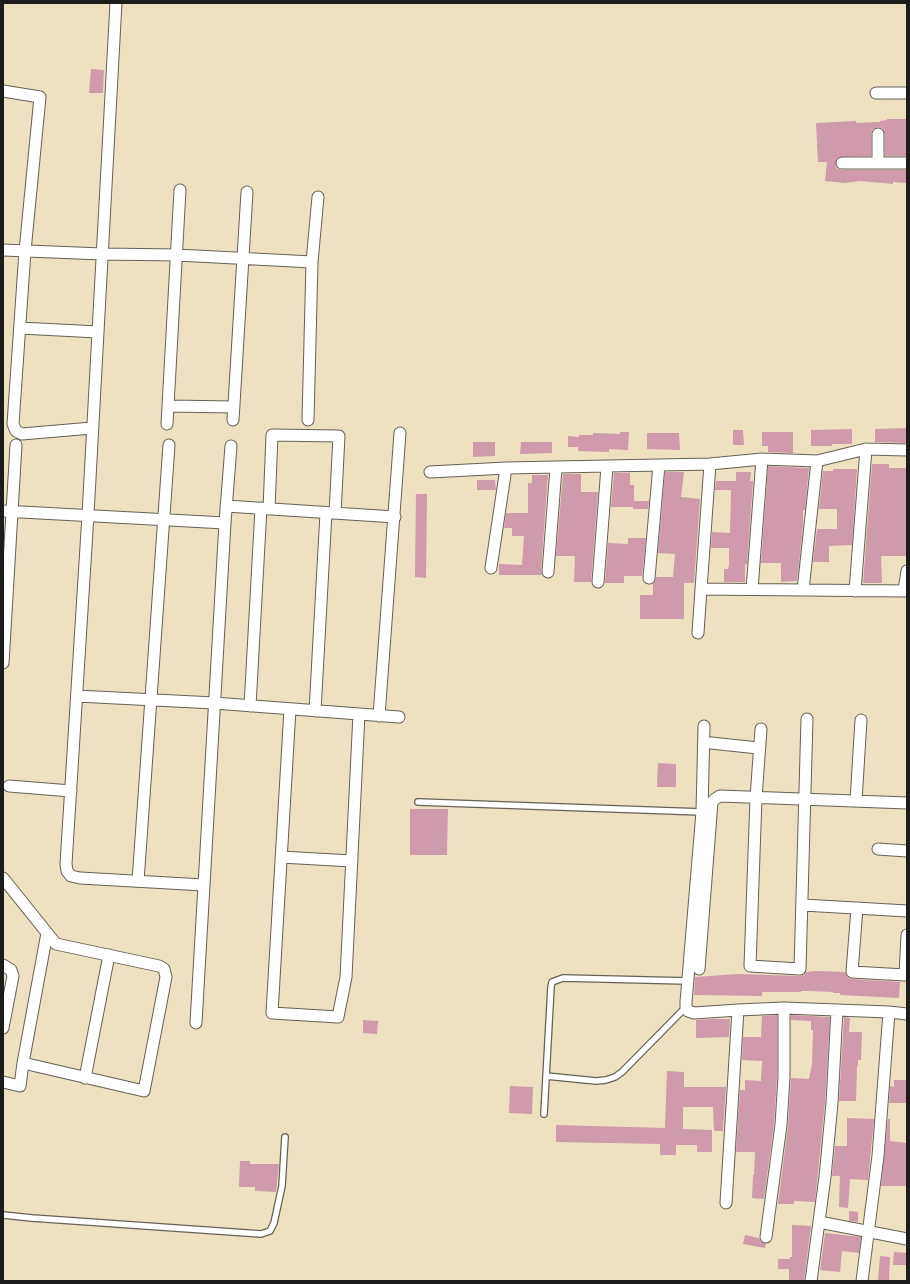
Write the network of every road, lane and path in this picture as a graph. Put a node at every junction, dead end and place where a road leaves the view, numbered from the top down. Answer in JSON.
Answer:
{"nodes":[{"id":1,"x":116,"y":3,"type":"edge"},
{"id":2,"x":3,"y":91,"type":"edge"},
{"id":3,"x":876,"y":92,"type":"dead end"},
{"id":4,"x":907,"y":92,"type":"edge"},
{"id":5,"x":878,"y":134,"type":"dead end"},
{"id":6,"x":842,"y":163,"type":"dead end"},
{"id":7,"x":878,"y":163,"type":"junction"},
{"id":8,"x":907,"y":163,"type":"edge"},
{"id":9,"x":180,"y":190,"type":"dead end"},
{"id":10,"x":247,"y":192,"type":"dead end"},
{"id":11,"x":318,"y":197,"type":"dead end"},
{"id":12,"x":3,"y":250,"type":"edge"},
{"id":13,"x":25,"y":251,"type":"junction"},
{"id":14,"x":102,"y":254,"type":"junction"},
{"id":15,"x":177,"y":255,"type":"junction"},
{"id":16,"x":244,"y":258,"type":"junction"},
{"id":17,"x":312,"y":262,"type":"junction"},
{"id":18,"x":20,"y":328,"type":"junction"},
{"id":19,"x":98,"y":332,"type":"junction"},
{"id":20,"x":168,"y":406,"type":"junction"},
{"id":21,"x":234,"y":408,"type":"junction"},
{"id":22,"x":233,"y":420,"type":"dead end"},
{"id":23,"x":308,"y":420,"type":"dead end"},
{"id":24,"x":167,"y":424,"type":"dead end"},
{"id":25,"x":92,"y":428,"type":"junction"},
{"id":26,"x":400,"y":433,"type":"dead end"},
{"id":27,"x":16,"y":445,"type":"dead end"},
{"id":28,"x":169,"y":445,"type":"dead end"},
{"id":29,"x":231,"y":446,"type":"dead end"},
{"id":30,"x":866,"y":449,"type":"junction"},
{"id":31,"x":907,"y":450,"type":"edge"},
{"id":32,"x":762,"y":459,"type":"junction"},
{"id":33,"x":817,"y":461,"type":"junction"},
{"id":34,"x":710,"y":464,"type":"junction"},
{"id":35,"x":659,"y":465,"type":"junction"},
{"id":36,"x":607,"y":467,"type":"junction"},
{"id":37,"x":506,"y":468,"type":"junction"},
{"id":38,"x":556,"y":468,"type":"junction"},
{"id":39,"x":430,"y":472,"type":"dead end"},
{"id":40,"x":226,"y":506,"type":"junction"},
{"id":41,"x":265,"y":509,"type":"junction"},
{"id":42,"x":8,"y":511,"type":"edge"},
{"id":43,"x":331,"y":513,"type":"junction"},
{"id":44,"x":88,"y":515,"type":"junction"},
{"id":45,"x":395,"y":517,"type":"junction"},
{"id":46,"x":164,"y":519,"type":"junction"},
{"id":47,"x":225,"y":523,"type":"junction"},
{"id":48,"x":492,"y":568,"type":"dead end"},
{"id":49,"x":907,"y":571,"type":"edge"},
{"id":50,"x":548,"y":572,"type":"dead end"},
{"id":51,"x":650,"y":578,"type":"dead end"},
{"id":52,"x":598,"y":582,"type":"dead end"},
{"id":53,"x":701,"y":589,"type":"junction"},
{"id":54,"x":752,"y":589,"type":"junction"},
{"id":55,"x":802,"y":590,"type":"junction"},
{"id":56,"x":855,"y":591,"type":"junction"},
{"id":57,"x":906,"y":591,"type":"edge"},
{"id":58,"x":698,"y":633,"type":"dead end"},
{"id":59,"x":3,"y":663,"type":"edge"},
{"id":60,"x":77,"y":696,"type":"junction"},
{"id":61,"x":152,"y":699,"type":"junction"},
{"id":62,"x":214,"y":703,"type":"junction"},
{"id":63,"x":250,"y":706,"type":"junction"},
{"id":64,"x":290,"y":709,"type":"junction"},
{"id":65,"x":315,"y":711,"type":"junction"},
{"id":66,"x":359,"y":714,"type":"junction"},
{"id":67,"x":379,"y":716,"type":"junction"},
{"id":68,"x":399,"y":717,"type":"dead end"},
{"id":69,"x":807,"y":719,"type":"dead end"},
{"id":70,"x":861,"y":720,"type":"dead end"},
{"id":71,"x":704,"y":726,"type":"dead end"},
{"id":72,"x":761,"y":729,"type":"dead end"},
{"id":73,"x":711,"y":743,"type":"dead end"},
{"id":74,"x":758,"y":748,"type":"junction"},
{"id":75,"x":9,"y":786,"type":"dead end"},
{"id":76,"x":71,"y":791,"type":"junction"},
{"id":77,"x":756,"y":798,"type":"junction"},
{"id":78,"x":805,"y":798,"type":"junction"},
{"id":79,"x":856,"y":801,"type":"junction"},
{"id":80,"x":418,"y":802,"type":"dead end"},
{"id":81,"x":907,"y":803,"type":"edge"},
{"id":82,"x":702,"y":812,"type":"junction"},
{"id":83,"x":878,"y":849,"type":"dead end"},
{"id":84,"x":907,"y":851,"type":"edge"},
{"id":85,"x":281,"y":857,"type":"junction"},
{"id":86,"x":352,"y":861,"type":"junction"},
{"id":87,"x":3,"y":878,"type":"edge"},
{"id":88,"x":138,"y":881,"type":"junction"},
{"id":89,"x":204,"y":885,"type":"junction"},
{"id":90,"x":803,"y":904,"type":"junction"},
{"id":91,"x":857,"y":908,"type":"junction"},
{"id":92,"x":907,"y":911,"type":"edge"},
{"id":93,"x":47,"y":933,"type":"junction"},
{"id":94,"x":907,"y":935,"type":"edge"},
{"id":95,"x":109,"y":955,"type":"junction"},
{"id":96,"x":3,"y":965,"type":"edge"},
{"id":97,"x":699,"y":970,"type":"dead end"},
{"id":98,"x":688,"y":981,"type":"junction"},
{"id":99,"x":686,"y":1007,"type":"junction"},
{"id":100,"x":784,"y":1008,"type":"junction"},
{"id":101,"x":738,"y":1010,"type":"junction"},
{"id":102,"x":837,"y":1010,"type":"junction"},
{"id":103,"x":889,"y":1012,"type":"junction"},
{"id":104,"x":907,"y":1014,"type":"edge"},
{"id":105,"x":196,"y":1024,"type":"dead end"},
{"id":106,"x":3,"y":1028,"type":"edge"},
{"id":107,"x":23,"y":1063,"type":"junction"},
{"id":108,"x":546,"y":1076,"type":"junction"},
{"id":109,"x":85,"y":1078,"type":"junction"},
{"id":110,"x":3,"y":1082,"type":"edge"},
{"id":111,"x":544,"y":1114,"type":"dead end"},
{"id":112,"x":285,"y":1138,"type":"dead end"},
{"id":113,"x":726,"y":1203,"type":"dead end"},
{"id":114,"x":3,"y":1215,"type":"edge"},
{"id":115,"x":819,"y":1222,"type":"junction"},
{"id":116,"x":869,"y":1231,"type":"junction"},
{"id":117,"x":766,"y":1238,"type":"dead end"},
{"id":118,"x":907,"y":1239,"type":"edge"},
{"id":119,"x":811,"y":1281,"type":"edge"},
{"id":120,"x":862,"y":1281,"type":"edge"}],
"edges":[{"from":1,"to":14,"type":"street"},
{"from":2,"to":13,"type":"street"},
{"from":3,"to":4,"type":"street"},
{"from":5,"to":7,"type":"street"},
{"from":6,"to":7,"type":"street"},
{"from":7,"to":8,"type":"street"},
{"from":9,"to":15,"type":"street"},
{"from":10,"to":16,"type":"street"},
{"from":11,"to":17,"type":"street"},
{"from":12,"to":13,"type":"street"},
{"from":13,"to":14,"type":"street"},
{"from":13,"to":18,"type":"street"},
{"from":14,"to":15,"type":"street"},
{"from":14,"to":19,"type":"street"},
{"from":15,"to":16,"type":"street"},
{"from":15,"to":20,"type":"street"},
{"from":16,"to":17,"type":"street"},
{"from":16,"to":21,"type":"street"},
{"from":17,"to":23,"type":"street"},
{"from":18,"to":19,"type":"street"},
{"from":18,"to":25,"type":"street"},
{"from":19,"to":25,"type":"street"},
{"from":20,"to":21,"type":"street"},
{"from":20,"to":24,"type":"street"},
{"from":21,"to":22,"type":"street"},
{"from":25,"to":44,"type":"street"},
{"from":26,"to":45,"type":"street"},
{"from":27,"to":42,"type":"street"},
{"from":28,"to":46,"type":"street"},
{"from":29,"to":40,"type":"street"},
{"from":30,"to":31,"type":"street"},
{"from":30,"to":33,"type":"street"},
{"from":30,"to":56,"type":"street"},
{"from":32,"to":33,"type":"street"},
{"from":32,"to":34,"type":"street"},
{"from":32,"to":54,"type":"street"},
{"from":33,"to":55,"type":"street"},
{"from":34,"to":35,"type":"street"},
{"from":34,"to":53,"type":"street"},
{"from":35,"to":36,"type":"street"},
{"from":35,"to":51,"type":"street"},
{"from":36,"to":38,"type":"street"},
{"from":36,"to":52,"type":"street"},
{"from":37,"to":38,"type":"street"},
{"from":37,"to":39,"type":"street"},
{"from":37,"to":48,"type":"street"},
{"from":38,"to":50,"type":"street"},
{"from":40,"to":41,"type":"street"},
{"from":40,"to":47,"type":"street"},
{"from":41,"to":43,"type":"street"},
{"from":41,"to":43,"type":"street"},
{"from":41,"to":63,"type":"street"},
{"from":42,"to":44,"type":"street"},
{"from":42,"to":59,"type":"street"},
{"from":43,"to":45,"type":"street"},
{"from":43,"to":65,"type":"street"},
{"from":44,"to":46,"type":"street"},
{"from":44,"to":60,"type":"street"},
{"from":45,"to":67,"type":"street"},
{"from":46,"to":47,"type":"street"},
{"from":46,"to":61,"type":"street"},
{"from":47,"to":62,"type":"street"},
{"from":49,"to":57,"type":"street"},
{"from":53,"to":54,"type":"street"},
{"from":53,"to":58,"type":"street"},
{"from":54,"to":55,"type":"street"},
{"from":55,"to":56,"type":"street"},
{"from":56,"to":57,"type":"street"},
{"from":60,"to":61,"type":"street"},
{"from":60,"to":76,"type":"street"},
{"from":61,"to":62,"type":"street"},
{"from":61,"to":88,"type":"street"},
{"from":62,"to":63,"type":"street"},
{"from":62,"to":89,"type":"street"},
{"from":63,"to":64,"type":"street"},
{"from":64,"to":65,"type":"street"},
{"from":64,"to":85,"type":"street"},
{"from":65,"to":66,"type":"street"},
{"from":66,"to":67,"type":"street"},
{"from":66,"to":86,"type":"street"},
{"from":67,"to":68,"type":"street"},
{"from":69,"to":78,"type":"street"},
{"from":70,"to":79,"type":"street"},
{"from":71,"to":82,"type":"street"},
{"from":72,"to":74,"type":"street"},
{"from":73,"to":74,"type":"street"},
{"from":74,"to":77,"type":"street"},
{"from":75,"to":76,"type":"street"},
{"from":76,"to":88,"type":"street"},
{"from":77,"to":78,"type":"street"},
{"from":77,"to":90,"type":"street"},
{"from":77,"to":97,"type":"street"},
{"from":78,"to":79,"type":"street"},
{"from":78,"to":90,"type":"street"},
{"from":79,"to":81,"type":"street"},
{"from":80,"to":82,"type":"lane"},
{"from":82,"to":98,"type":"street"},
{"from":83,"to":84,"type":"street"},
{"from":85,"to":86,"type":"street"},
{"from":85,"to":86,"type":"street"},
{"from":87,"to":93,"type":"street"},
{"from":88,"to":89,"type":"street"},
{"from":89,"to":105,"type":"street"},
{"from":90,"to":91,"type":"street"},
{"from":91,"to":92,"type":"street"},
{"from":91,"to":94,"type":"street"},
{"from":93,"to":95,"type":"street"},
{"from":93,"to":107,"type":"street"},
{"from":95,"to":109,"type":"street"},
{"from":95,"to":109,"type":"street"},
{"from":96,"to":106,"type":"street"},
{"from":98,"to":99,"type":"street"},
{"from":98,"to":108,"type":"lane"},
{"from":99,"to":101,"type":"street"},
{"from":99,"to":108,"type":"lane"},
{"from":100,"to":101,"type":"street"},
{"from":100,"to":102,"type":"street"},
{"from":100,"to":117,"type":"street"},
{"from":101,"to":113,"type":"street"},
{"from":102,"to":103,"type":"street"},
{"from":102,"to":115,"type":"street"},
{"from":103,"to":104,"type":"street"},
{"from":103,"to":116,"type":"street"},
{"from":107,"to":109,"type":"street"},
{"from":107,"to":110,"type":"street"},
{"from":108,"to":111,"type":"lane"},
{"from":112,"to":114,"type":"lane"},
{"from":115,"to":116,"type":"street"},
{"from":115,"to":119,"type":"street"},
{"from":116,"to":118,"type":"street"},
{"from":116,"to":120,"type":"street"}]}
